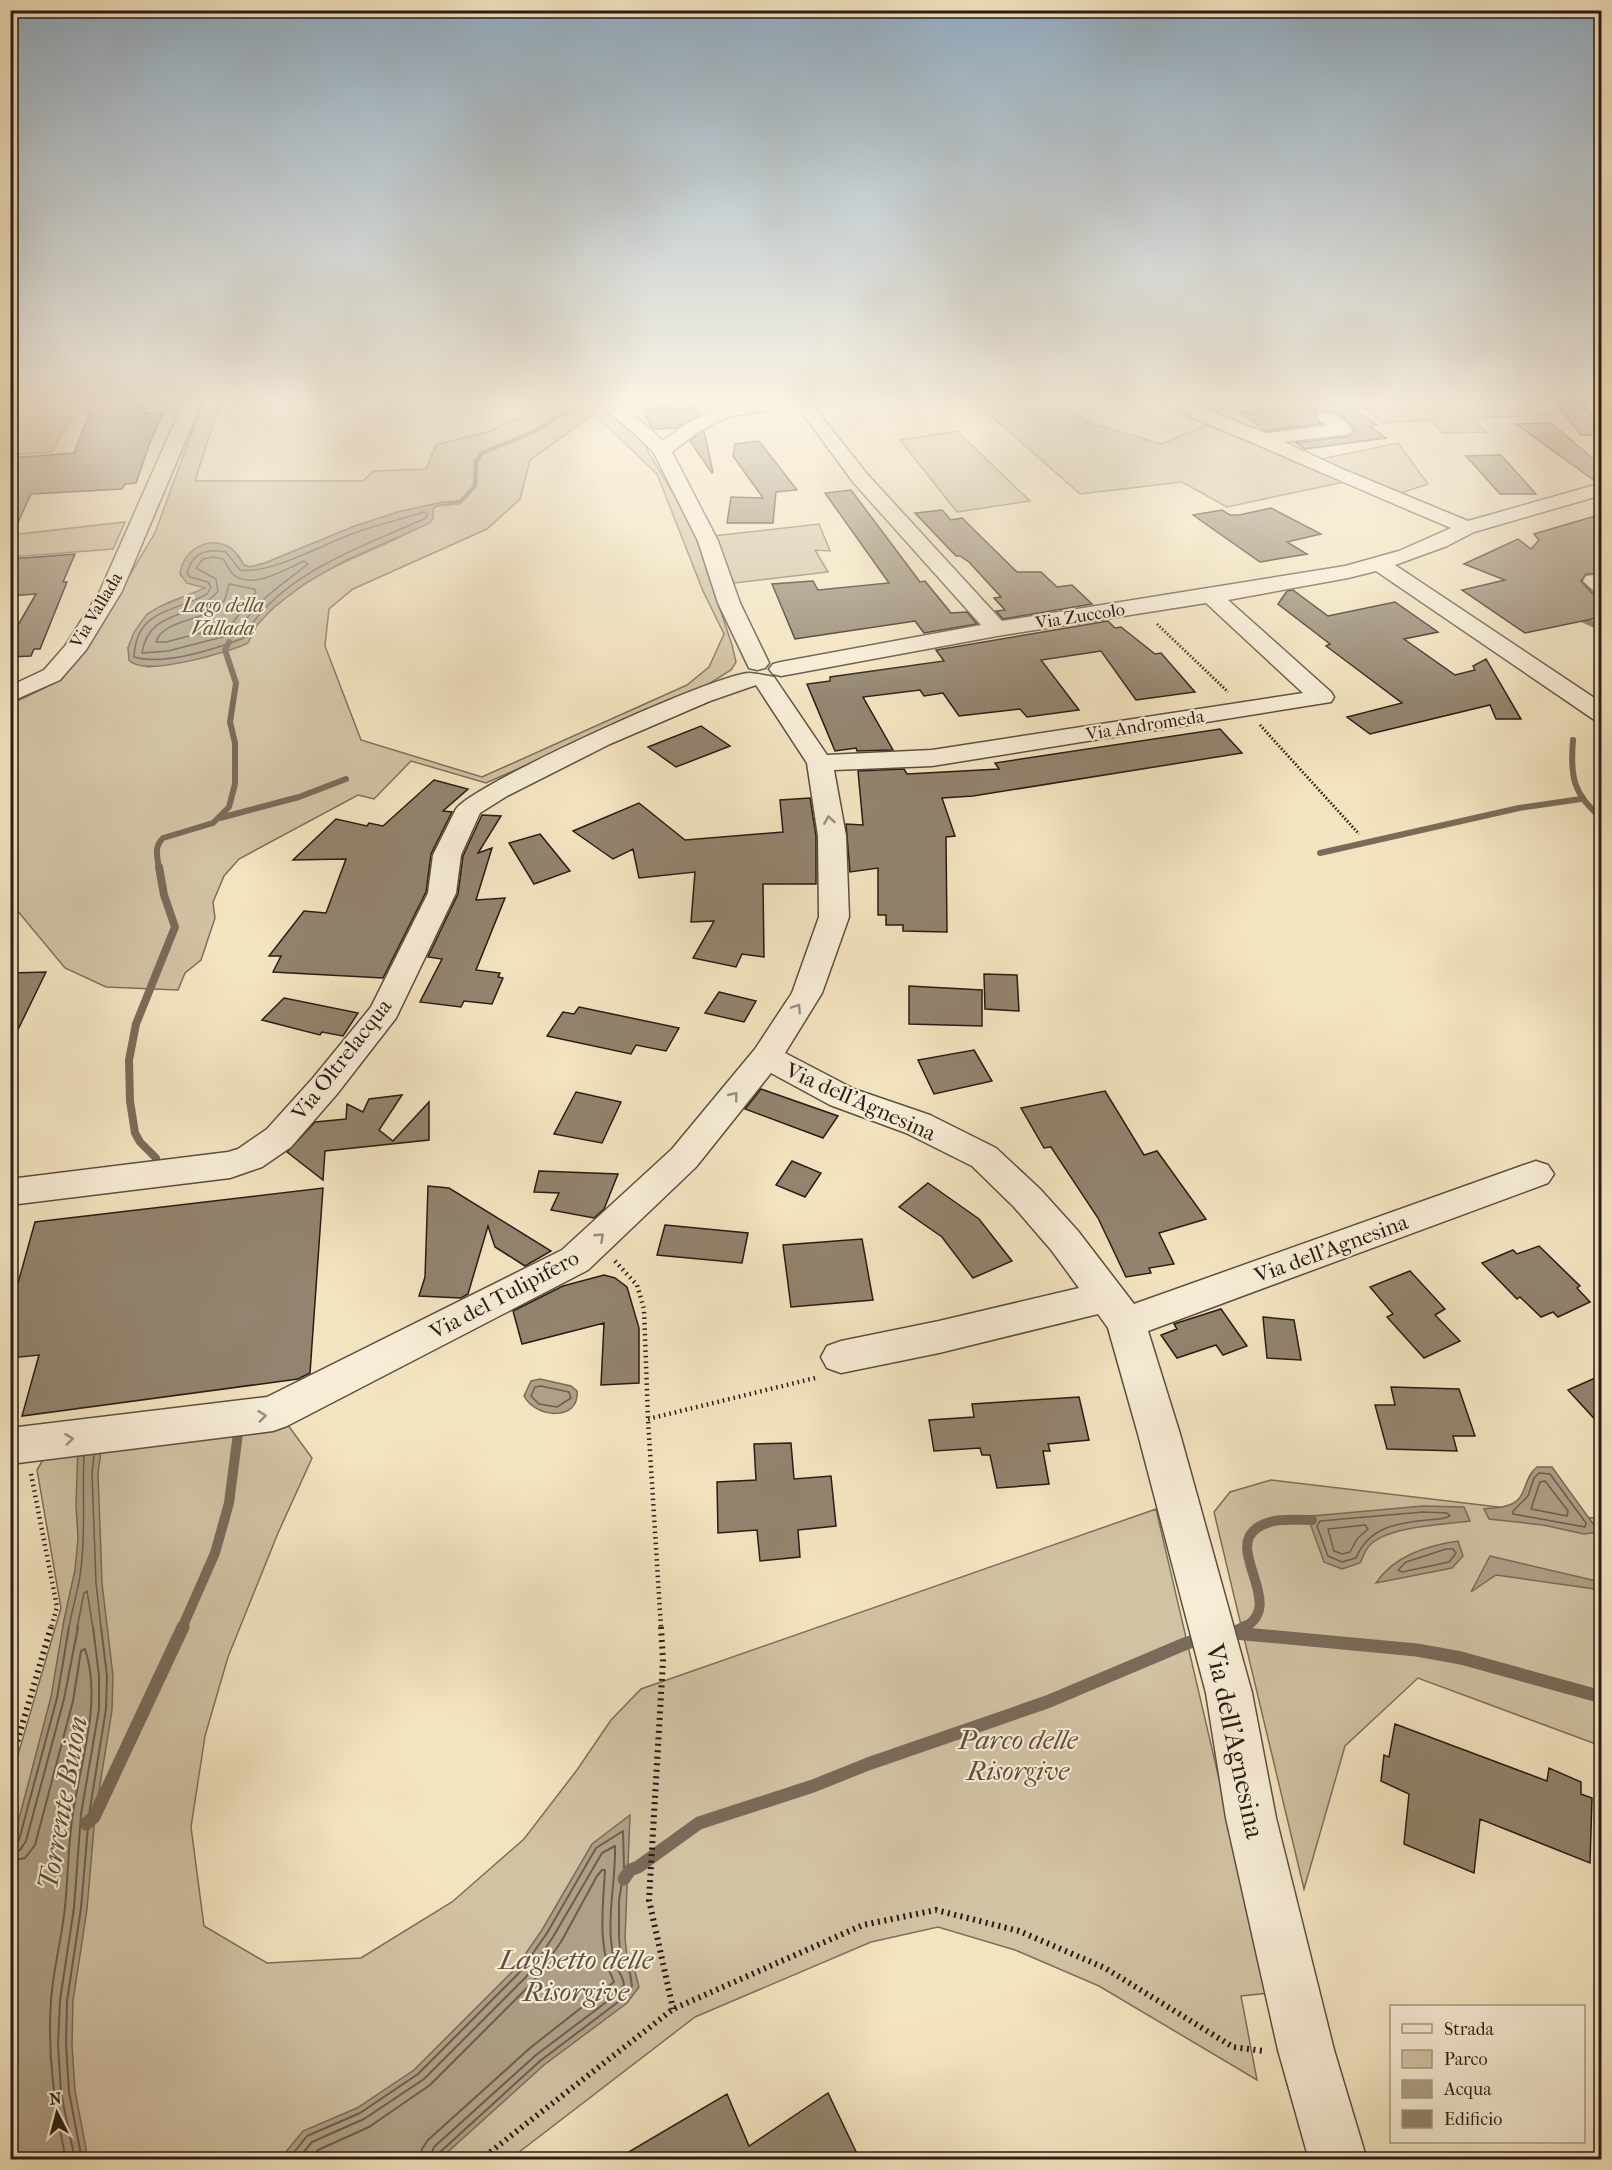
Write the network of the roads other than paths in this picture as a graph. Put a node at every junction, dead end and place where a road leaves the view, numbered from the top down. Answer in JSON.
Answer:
{"nodes":[{"id":1,"x":150,"y":500,"type":"edge"},
{"id":2,"x":687,"y":500,"type":"edge"},
{"id":3,"x":880,"y":500,"type":"edge"},
{"id":4,"x":1401,"y":500,"type":"edge"},
{"id":5,"x":1563,"y":500,"type":"edge"},
{"id":6,"x":1467,"y":528,"type":"junction"},
{"id":7,"x":1380,"y":564,"type":"junction"},
{"id":8,"x":1211,"y":596,"type":"junction"},
{"id":9,"x":997,"y":629,"type":"junction"},
{"id":10,"x":763,"y":674,"type":"junction"},
{"id":11,"x":10,"y":695,"type":"edge"},
{"id":12,"x":1602,"y":714,"type":"edge"},
{"id":13,"x":820,"y":763,"type":"junction"},
{"id":14,"x":766,"y":1057,"type":"junction"},
{"id":15,"x":1536,"y":1174,"type":"dead end"},
{"id":16,"x":10,"y":1192,"type":"edge"},
{"id":17,"x":1116,"y":1310,"type":"junction"},
{"id":18,"x":841,"y":1357,"type":"road end"},
{"id":19,"x":19,"y":1445,"type":"edge"},
{"id":20,"x":1338,"y":2160,"type":"edge"}],
"edges":[{"from":1,"to":11,"type":"street","name":"Via Vallada"},
{"from":2,"to":10,"type":"street"},
{"from":3,"to":9,"type":"street"},
{"from":4,"to":6,"type":"street"},
{"from":5,"to":6,"type":"street","name":"Via Zuccolo"},
{"from":6,"to":7,"type":"street","name":"Via Zuccolo"},
{"from":7,"to":8,"type":"street","name":"Via Zuccolo"},
{"from":7,"to":12,"type":"street"},
{"from":8,"to":9,"type":"street","name":"Via Zuccolo"},
{"from":8,"to":13,"type":"street","name":"Via Andromeda"},
{"from":9,"to":10,"type":"street","name":"Via Zuccolo"},
{"from":10,"to":13,"type":"street"},
{"from":10,"to":16,"type":"street","name":"Via Oltrelacqua"},
{"from":14,"to":13,"type":"street","name":"Via del Tulipifero","one_way":true},
{"from":14,"to":17,"type":"street","name":"Via dell'Agnesina"},
{"from":19,"to":14,"type":"street","name":"Via del Tulipifero","one_way":true},
{"from":15,"to":17,"type":"street","name":"Via dell'Agnesina"},
{"from":17,"to":18,"type":"street","name":"Via dell'Agnesina"},
{"from":17,"to":20,"type":"street","name":"Via dell'Agnesina"}]}
